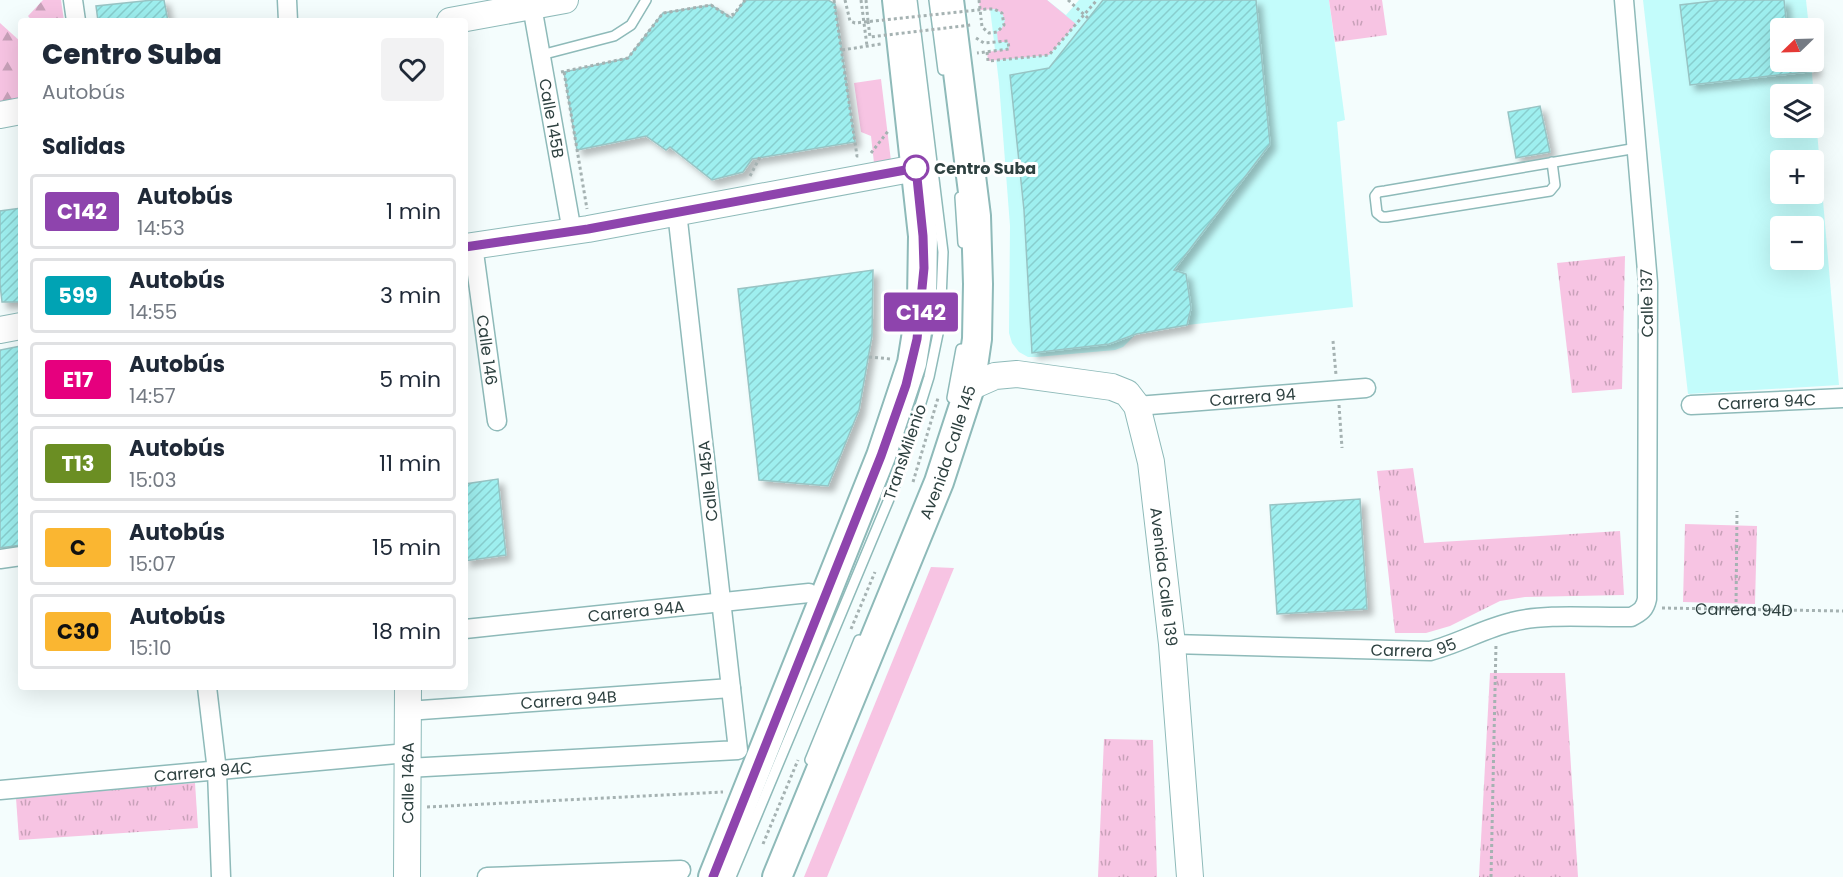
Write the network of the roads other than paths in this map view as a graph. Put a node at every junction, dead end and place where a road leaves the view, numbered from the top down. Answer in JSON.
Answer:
{"nodes":[{"id":1,"x":73,"y":0,"type":"edge"},
{"id":2,"x":287,"y":0,"type":"edge"},
{"id":3,"x":565,"y":0,"type":"edge"},
{"id":4,"x":646,"y":0,"type":"edge"},
{"id":5,"x":897,"y":0,"type":"edge"},
{"id":6,"x":912,"y":0,"type":"edge"},
{"id":7,"x":934,"y":0,"type":"edge"},
{"id":8,"x":949,"y":0,"type":"edge"},
{"id":9,"x":1624,"y":0,"type":"edge"},
{"id":10,"x":532,"y":6,"type":"junction"},
{"id":11,"x":76,"y":18,"type":"edge"},
{"id":12,"x":288,"y":18,"type":"edge"},
{"id":13,"x":466,"y":18,"type":"edge"},
{"id":14,"x":541,"y":55,"type":"junction"},
{"id":15,"x":945,"y":82,"type":"dead end"},
{"id":16,"x":18,"y":112,"type":"edge"},
{"id":17,"x":0,"y":115,"type":"edge"},
{"id":18,"x":1637,"y":148,"type":"junction"},
{"id":19,"x":1552,"y":162,"type":"junction"},
{"id":20,"x":916,"y":168,"type":"junction"},
{"id":21,"x":958,"y":189,"type":"dead end"},
{"id":22,"x":677,"y":212,"type":"junction"},
{"id":23,"x":580,"y":225,"type":"junction"},
{"id":24,"x":469,"y":246,"type":"edge"},
{"id":25,"x":963,"y":254,"type":"dead end"},
{"id":26,"x":18,"y":327,"type":"edge"},
{"id":27,"x":0,"y":330,"type":"edge"},
{"id":28,"x":970,"y":340,"type":"junction"},
{"id":29,"x":1017,"y":374,"type":"junction"},
{"id":30,"x":1366,"y":388,"type":"dead end"},
{"id":31,"x":960,"y":396,"type":"junction"},
{"id":32,"x":1843,"y":398,"type":"edge"},
{"id":33,"x":1691,"y":405,"type":"dead end"},
{"id":34,"x":1137,"y":406,"type":"junction"},
{"id":35,"x":497,"y":421,"type":"dead end"},
{"id":36,"x":18,"y":556,"type":"edge"},
{"id":37,"x":0,"y":559,"type":"edge"},
{"id":38,"x":809,"y":593,"type":"dead end"},
{"id":39,"x":722,"y":601,"type":"junction"},
{"id":40,"x":1645,"y":607,"type":"joint"},
{"id":41,"x":468,"y":629,"type":"edge"},
{"id":42,"x":862,"y":632,"type":"dead end"},
{"id":43,"x":1172,"y":644,"type":"junction"},
{"id":44,"x":731,"y":688,"type":"junction"},
{"id":45,"x":207,"y":690,"type":"edge"},
{"id":46,"x":408,"y":699,"type":"edge"},
{"id":47,"x":738,"y":750,"type":"joint"},
{"id":48,"x":407,"y":761,"type":"junction"},
{"id":49,"x":807,"y":767,"type":"dead end"},
{"id":50,"x":217,"y":771,"type":"junction"},
{"id":51,"x":0,"y":790,"type":"edge"},
{"id":52,"x":681,"y":870,"type":"dead end"},
{"id":53,"x":221,"y":877,"type":"edge"},
{"id":54,"x":406,"y":877,"type":"edge"},
{"id":55,"x":487,"y":877,"type":"edge"},
{"id":56,"x":713,"y":877,"type":"edge"},
{"id":57,"x":731,"y":877,"type":"edge"},
{"id":58,"x":777,"y":877,"type":"edge"},
{"id":59,"x":1190,"y":877,"type":"edge"}],
"edges":[{"from":1,"to":11,"type":"street"},
{"from":2,"to":12,"type":"street"},
{"from":3,"to":10,"type":"main road"},
{"from":4,"to":14,"type":"lane"},
{"from":5,"to":20,"type":"main road"},
{"from":6,"to":57,"type":"lane","name":"TransMilenio"},
{"from":7,"to":15,"type":"lane"},
{"from":8,"to":28,"type":"main road","name":"Avenida Calle 145"},
{"from":9,"to":18,"type":"street","name":"Calle 137"},
{"from":10,"to":13,"type":"main road"},
{"from":10,"to":14,"type":"street","name":"Calle 145B"},
{"from":14,"to":23,"type":"street","name":"Calle 145B"},
{"from":16,"to":17,"type":"main road"},
{"from":18,"to":19,"type":"lane"},
{"from":18,"to":40,"type":"street","name":"Calle 137"},
{"from":19,"to":19,"type":"lane"},
{"from":20,"to":22,"type":"main road"},
{"from":20,"to":56,"type":"main road"},
{"from":21,"to":25,"type":"lane"},
{"from":22,"to":23,"type":"main road"},
{"from":22,"to":39,"type":"street","name":"Calle 145A"},
{"from":23,"to":24,"type":"main road"},
{"from":24,"to":35,"type":"street","name":"Calle 146"},
{"from":26,"to":27,"type":"main road"},
{"from":28,"to":29,"type":"main road"},
{"from":28,"to":31,"type":"main road","name":"Avenida Calle 145"},
{"from":29,"to":31,"type":"main road"},
{"from":29,"to":34,"type":"main road"},
{"from":30,"to":34,"type":"street","name":"Carrera 94"},
{"from":31,"to":58,"type":"main road","name":"Avenida Calle 145"},
{"from":32,"to":33,"type":"street","name":"Carrera 94C"},
{"from":34,"to":43,"type":"main road","name":"Avenida Calle 139"},
{"from":36,"to":37,"type":"street"},
{"from":38,"to":39,"type":"street","name":"Carrera 94A"},
{"from":39,"to":41,"type":"street","name":"Carrera 94A"},
{"from":39,"to":44,"type":"street","name":"Calle 145A"},
{"from":40,"to":43,"type":"street","name":"Carrera 95"},
{"from":42,"to":49,"type":"lane"},
{"from":43,"to":59,"type":"main road","name":"Avenida Calle 139"},
{"from":44,"to":46,"type":"street","name":"Carrera 94B"},
{"from":44,"to":47,"type":"street","name":"Calle 145A"},
{"from":45,"to":50,"type":"street"},
{"from":46,"to":48,"type":"main road","name":"Calle 146A"},
{"from":47,"to":48,"type":"street","name":"Carrera 94C"},
{"from":48,"to":50,"type":"street","name":"Carrera 94C"},
{"from":48,"to":54,"type":"main road","name":"Calle 146A"},
{"from":50,"to":51,"type":"street","name":"Carrera 94C"},
{"from":50,"to":53,"type":"street"},
{"from":52,"to":55,"type":"street"}]}
